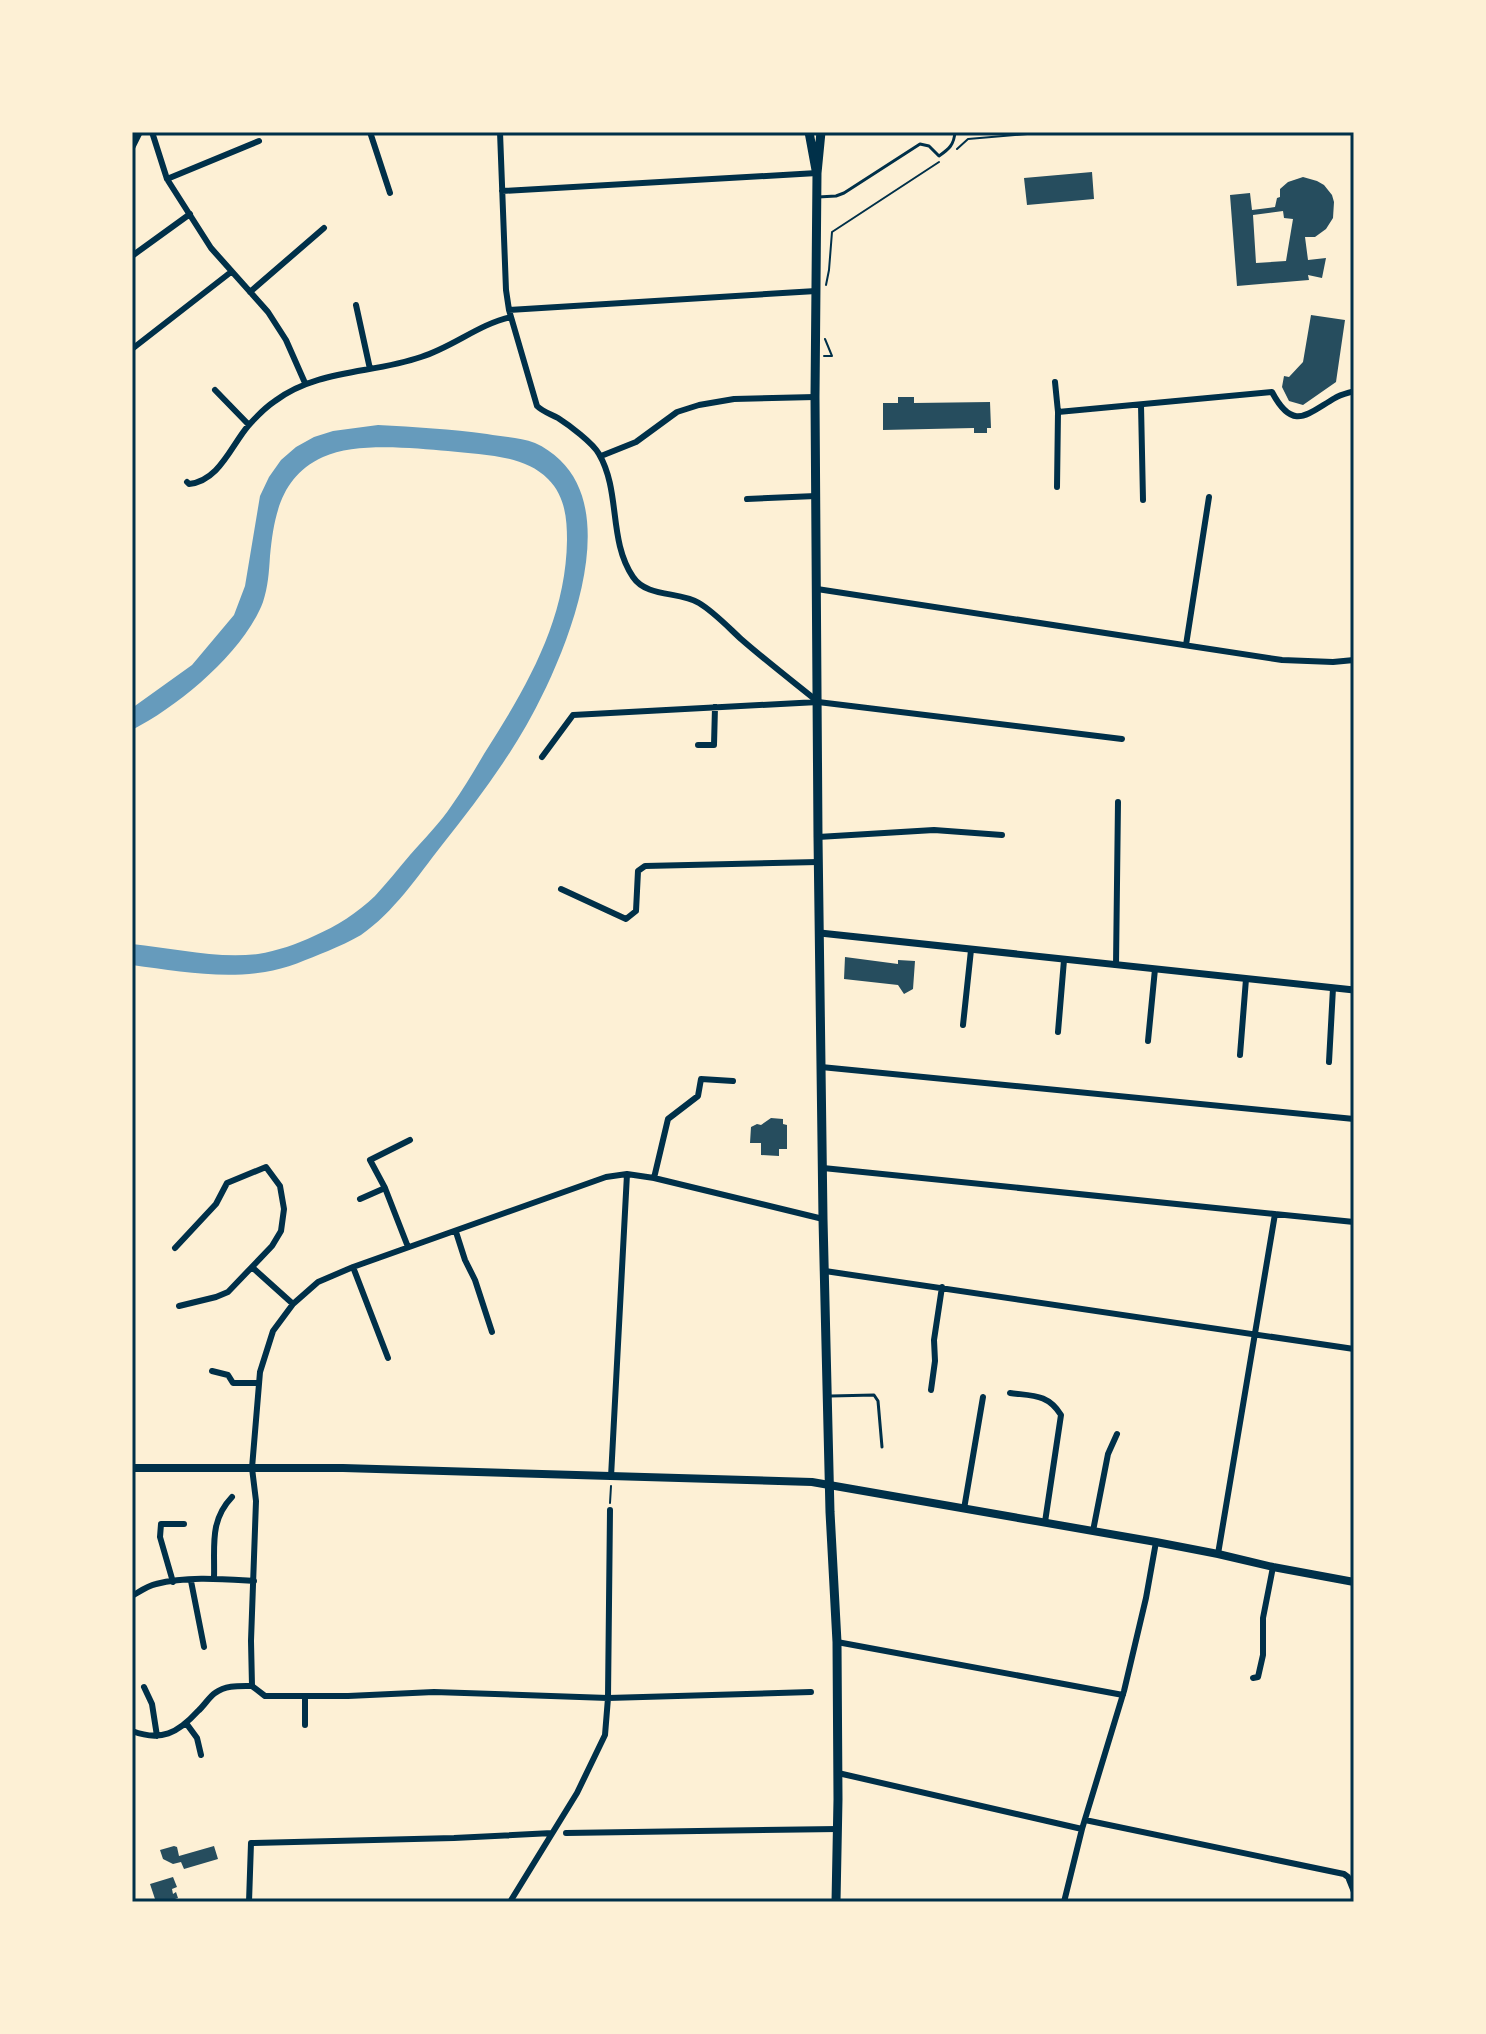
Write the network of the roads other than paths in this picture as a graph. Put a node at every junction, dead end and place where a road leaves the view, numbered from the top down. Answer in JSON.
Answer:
{"nodes":[{"id":1,"x":140,"y":132,"type":"edge"},
{"id":2,"x":152,"y":132,"type":"edge"},
{"id":3,"x":370,"y":132,"type":"edge"},
{"id":4,"x":500,"y":132,"type":"edge"},
{"id":5,"x":800,"y":132,"type":"edge"},
{"id":6,"x":809,"y":132,"type":"edge"},
{"id":7,"x":821,"y":132,"type":"edge"},
{"id":8,"x":831,"y":132,"type":"edge"},
{"id":9,"x":955,"y":132,"type":"edge"},
{"id":10,"x":259,"y":141,"type":"dead end"},
{"id":11,"x":132,"y":148,"type":"edge"},
{"id":12,"x":816,"y":149,"type":"junction"},
{"id":13,"x":817,"y":173,"type":"junction"},
{"id":14,"x":167,"y":179,"type":"junction"},
{"id":15,"x":502,"y":191,"type":"junction"},
{"id":16,"x":390,"y":193,"type":"dead end"},
{"id":17,"x":818,"y":197,"type":"junction"},
{"id":18,"x":190,"y":214,"type":"junction"},
{"id":19,"x":324,"y":228,"type":"dead end"},
{"id":20,"x":132,"y":256,"type":"edge"},
{"id":21,"x":231,"y":272,"type":"junction"},
{"id":22,"x":820,"y":289,"type":"junction"},
{"id":23,"x":250,"y":292,"type":"junction"},
{"id":24,"x":356,"y":305,"type":"dead end"},
{"id":25,"x":510,"y":314,"type":"junction"},
{"id":26,"x":132,"y":349,"type":"edge"},
{"id":27,"x":370,"y":369,"type":"junction"},
{"id":28,"x":1055,"y":382,"type":"dead end"},
{"id":29,"x":305,"y":383,"type":"junction"},
{"id":30,"x":215,"y":390,"type":"dead end"},
{"id":31,"x":1354,"y":391,"type":"edge"},
{"id":32,"x":815,"y":397,"type":"junction"},
{"id":33,"x":1141,"y":405,"type":"junction"},
{"id":34,"x":1058,"y":412,"type":"junction"},
{"id":35,"x":249,"y":425,"type":"junction"},
{"id":36,"x":601,"y":456,"type":"junction"},
{"id":37,"x":187,"y":482,"type":"dead end"},
{"id":38,"x":1057,"y":487,"type":"dead end"},
{"id":39,"x":816,"y":496,"type":"junction"},
{"id":40,"x":1209,"y":497,"type":"dead end"},
{"id":41,"x":747,"y":499,"type":"dead end"},
{"id":42,"x":1143,"y":500,"type":"dead end"},
{"id":43,"x":817,"y":589,"type":"junction"},
{"id":44,"x":1186,"y":645,"type":"junction"},
{"id":45,"x":1354,"y":660,"type":"edge"},
{"id":46,"x":818,"y":702,"type":"junction"},
{"id":47,"x":715,"y":707,"type":"junction"},
{"id":48,"x":1122,"y":739,"type":"dead end"},
{"id":49,"x":698,"y":745,"type":"dead end"},
{"id":50,"x":542,"y":757,"type":"dead end"},
{"id":51,"x":1118,"y":802,"type":"dead end"},
{"id":52,"x":1002,"y":835,"type":"dead end"},
{"id":53,"x":818,"y":837,"type":"junction"},
{"id":54,"x":818,"y":862,"type":"junction"},
{"id":55,"x":561,"y":889,"type":"dead end"},
{"id":56,"x":820,"y":933,"type":"junction"},
{"id":57,"x":971,"y":950,"type":"junction"},
{"id":58,"x":1064,"y":960,"type":"junction"},
{"id":59,"x":1116,"y":965,"type":"junction"},
{"id":60,"x":1155,"y":969,"type":"junction"},
{"id":61,"x":1246,"y":979,"type":"junction"},
{"id":62,"x":1333,"y":988,"type":"junction"},
{"id":63,"x":1354,"y":990,"type":"edge"},
{"id":64,"x":963,"y":1025,"type":"dead end"},
{"id":65,"x":1058,"y":1032,"type":"dead end"},
{"id":66,"x":1148,"y":1041,"type":"dead end"},
{"id":67,"x":1240,"y":1055,"type":"dead end"},
{"id":68,"x":1329,"y":1062,"type":"dead end"},
{"id":69,"x":821,"y":1067,"type":"junction"},
{"id":70,"x":733,"y":1081,"type":"dead end"},
{"id":71,"x":1354,"y":1119,"type":"edge"},
{"id":72,"x":410,"y":1140,"type":"dead end"},
{"id":73,"x":823,"y":1168,"type":"junction"},
{"id":74,"x":627,"y":1174,"type":"junction"},
{"id":75,"x":654,"y":1178,"type":"junction"},
{"id":76,"x":385,"y":1188,"type":"junction"},
{"id":77,"x":360,"y":1199,"type":"dead end"},
{"id":78,"x":1275,"y":1214,"type":"junction"},
{"id":79,"x":823,"y":1219,"type":"junction"},
{"id":80,"x":1354,"y":1222,"type":"edge"},
{"id":81,"x":456,"y":1232,"type":"junction"},
{"id":82,"x":408,"y":1247,"type":"junction"},
{"id":83,"x":175,"y":1248,"type":"dead end"},
{"id":84,"x":353,"y":1267,"type":"junction"},
{"id":85,"x":253,"y":1268,"type":"junction"},
{"id":86,"x":825,"y":1271,"type":"junction"},
{"id":87,"x":942,"y":1287,"type":"junction"},
{"id":88,"x":293,"y":1304,"type":"junction"},
{"id":89,"x":179,"y":1306,"type":"dead end"},
{"id":90,"x":492,"y":1332,"type":"dead end"},
{"id":91,"x":1255,"y":1335,"type":"junction"},
{"id":92,"x":1354,"y":1349,"type":"edge"},
{"id":93,"x":388,"y":1358,"type":"dead end"},
{"id":94,"x":212,"y":1371,"type":"dead end"},
{"id":95,"x":259,"y":1383,"type":"junction"},
{"id":96,"x":931,"y":1390,"type":"dead end"},
{"id":97,"x":1010,"y":1393,"type":"dead end"},
{"id":98,"x":828,"y":1396,"type":"junction"},
{"id":99,"x":983,"y":1397,"type":"dead end"},
{"id":100,"x":1117,"y":1434,"type":"dead end"},
{"id":101,"x":882,"y":1447,"type":"dead end"},
{"id":102,"x":132,"y":1468,"type":"edge"},
{"id":103,"x":252,"y":1468,"type":"junction"},
{"id":104,"x":611,"y":1477,"type":"junction"},
{"id":105,"x":830,"y":1486,"type":"junction"},
{"id":106,"x":232,"y":1497,"type":"dead end"},
{"id":107,"x":964,"y":1509,"type":"junction"},
{"id":108,"x":610,"y":1510,"type":"road end"},
{"id":109,"x":1045,"y":1522,"type":"junction"},
{"id":110,"x":184,"y":1524,"type":"dead end"},
{"id":111,"x":1093,"y":1531,"type":"junction"},
{"id":112,"x":1156,"y":1542,"type":"junction"},
{"id":113,"x":1218,"y":1554,"type":"junction"},
{"id":114,"x":1273,"y":1567,"type":"junction"},
{"id":115,"x":214,"y":1578,"type":"junction"},
{"id":116,"x":191,"y":1581,"type":"junction"},
{"id":117,"x":254,"y":1581,"type":"junction"},
{"id":118,"x":173,"y":1582,"type":"junction"},
{"id":119,"x":1354,"y":1582,"type":"edge"},
{"id":120,"x":132,"y":1596,"type":"edge"},
{"id":121,"x":837,"y":1642,"type":"junction"},
{"id":122,"x":204,"y":1647,"type":"dead end"},
{"id":123,"x":1253,"y":1678,"type":"dead end"},
{"id":124,"x":252,"y":1686,"type":"junction"},
{"id":125,"x":144,"y":1687,"type":"dead end"},
{"id":126,"x":811,"y":1692,"type":"dead end"},
{"id":127,"x":1123,"y":1695,"type":"junction"},
{"id":128,"x":305,"y":1696,"type":"junction"},
{"id":129,"x":608,"y":1698,"type":"junction"},
{"id":130,"x":186,"y":1723,"type":"junction"},
{"id":131,"x":305,"y":1725,"type":"dead end"},
{"id":132,"x":132,"y":1731,"type":"edge"},
{"id":133,"x":157,"y":1736,"type":"junction"},
{"id":134,"x":201,"y":1755,"type":"dead end"},
{"id":135,"x":838,"y":1773,"type":"junction"},
{"id":136,"x":1085,"y":1820,"type":"junction"},
{"id":137,"x":838,"y":1829,"type":"junction"},
{"id":138,"x":1082,"y":1829,"type":"junction"},
{"id":139,"x":552,"y":1833,"type":"junction"},
{"id":140,"x":566,"y":1833,"type":"dead end"},
{"id":141,"x":1354,"y":1892,"type":"edge"},
{"id":142,"x":249,"y":1902,"type":"edge"},
{"id":143,"x":510,"y":1902,"type":"edge"},
{"id":144,"x":836,"y":1902,"type":"edge"},
{"id":145,"x":1064,"y":1902,"type":"edge"}],
"edges":[{"from":1,"to":11,"type":"street"},
{"from":2,"to":14,"type":"street"},
{"from":3,"to":16,"type":"street"},
{"from":4,"to":15,"type":"street"},
{"from":5,"to":12,"type":"main road"},
{"from":6,"to":12,"type":"main road"},
{"from":7,"to":12,"type":"main road"},
{"from":8,"to":12,"type":"main road"},
{"from":9,"to":17,"type":"lane"},
{"from":10,"to":14,"type":"street"},
{"from":12,"to":13,"type":"main road"},
{"from":13,"to":15,"type":"street"},
{"from":13,"to":17,"type":"main road"},
{"from":14,"to":18,"type":"street"},
{"from":15,"to":25,"type":"street"},
{"from":17,"to":22,"type":"main road"},
{"from":18,"to":20,"type":"street"},
{"from":18,"to":21,"type":"street"},
{"from":19,"to":23,"type":"street"},
{"from":21,"to":23,"type":"street"},
{"from":21,"to":26,"type":"street"},
{"from":22,"to":25,"type":"street"},
{"from":22,"to":32,"type":"main road"},
{"from":23,"to":29,"type":"street"},
{"from":24,"to":27,"type":"street"},
{"from":25,"to":27,"type":"street"},
{"from":25,"to":36,"type":"street"},
{"from":27,"to":29,"type":"street"},
{"from":28,"to":34,"type":"street"},
{"from":29,"to":35,"type":"street"},
{"from":30,"to":35,"type":"street"},
{"from":31,"to":33,"type":"street"},
{"from":32,"to":36,"type":"street"},
{"from":32,"to":39,"type":"main road"},
{"from":33,"to":34,"type":"street"},
{"from":33,"to":42,"type":"street"},
{"from":34,"to":38,"type":"street"},
{"from":35,"to":37,"type":"street"},
{"from":36,"to":46,"type":"street"},
{"from":39,"to":41,"type":"street"},
{"from":39,"to":43,"type":"main road"},
{"from":40,"to":44,"type":"street"},
{"from":43,"to":44,"type":"street"},
{"from":43,"to":46,"type":"main road"},
{"from":44,"to":45,"type":"street"},
{"from":46,"to":47,"type":"street"},
{"from":46,"to":48,"type":"street"},
{"from":46,"to":53,"type":"main road"},
{"from":47,"to":49,"type":"street"},
{"from":47,"to":50,"type":"street"},
{"from":51,"to":59,"type":"street"},
{"from":52,"to":53,"type":"street"},
{"from":53,"to":54,"type":"main road"},
{"from":54,"to":55,"type":"street"},
{"from":54,"to":56,"type":"main road"},
{"from":56,"to":57,"type":"street"},
{"from":56,"to":69,"type":"main road"},
{"from":57,"to":58,"type":"street"},
{"from":57,"to":64,"type":"street"},
{"from":58,"to":59,"type":"street"},
{"from":58,"to":65,"type":"street"},
{"from":59,"to":60,"type":"street"},
{"from":60,"to":61,"type":"street"},
{"from":60,"to":66,"type":"street"},
{"from":61,"to":62,"type":"street"},
{"from":61,"to":67,"type":"street"},
{"from":62,"to":63,"type":"street"},
{"from":62,"to":68,"type":"street"},
{"from":69,"to":71,"type":"street"},
{"from":69,"to":73,"type":"main road"},
{"from":70,"to":75,"type":"street"},
{"from":72,"to":76,"type":"street"},
{"from":73,"to":78,"type":"street"},
{"from":73,"to":79,"type":"main road"},
{"from":74,"to":75,"type":"street"},
{"from":74,"to":81,"type":"street"},
{"from":74,"to":104,"type":"street"},
{"from":75,"to":79,"type":"street"},
{"from":76,"to":77,"type":"street"},
{"from":76,"to":82,"type":"street"},
{"from":78,"to":80,"type":"street"},
{"from":78,"to":91,"type":"street"},
{"from":79,"to":86,"type":"main road"},
{"from":81,"to":82,"type":"street"},
{"from":81,"to":90,"type":"street"},
{"from":82,"to":84,"type":"street"},
{"from":83,"to":85,"type":"street"},
{"from":84,"to":88,"type":"street"},
{"from":84,"to":93,"type":"street"},
{"from":85,"to":88,"type":"street"},
{"from":85,"to":89,"type":"street"},
{"from":86,"to":87,"type":"street"},
{"from":86,"to":98,"type":"main road"},
{"from":87,"to":91,"type":"street"},
{"from":87,"to":96,"type":"street"},
{"from":88,"to":95,"type":"street"},
{"from":91,"to":92,"type":"street"},
{"from":91,"to":113,"type":"street"},
{"from":94,"to":95,"type":"street"},
{"from":95,"to":103,"type":"street"},
{"from":97,"to":109,"type":"street"},
{"from":98,"to":101,"type":"lane"},
{"from":98,"to":105,"type":"main road"},
{"from":99,"to":107,"type":"street"},
{"from":100,"to":111,"type":"street"},
{"from":102,"to":103,"type":"main road"},
{"from":103,"to":104,"type":"main road"},
{"from":103,"to":117,"type":"street"},
{"from":104,"to":105,"type":"main road"},
{"from":105,"to":107,"type":"main road"},
{"from":105,"to":121,"type":"main road"},
{"from":106,"to":115,"type":"street"},
{"from":107,"to":109,"type":"main road"},
{"from":108,"to":129,"type":"street"},
{"from":109,"to":111,"type":"main road"},
{"from":110,"to":118,"type":"street"},
{"from":111,"to":112,"type":"main road"},
{"from":112,"to":113,"type":"main road"},
{"from":112,"to":127,"type":"street"},
{"from":113,"to":114,"type":"main road"},
{"from":114,"to":119,"type":"main road"},
{"from":114,"to":123,"type":"street"},
{"from":115,"to":116,"type":"street"},
{"from":115,"to":117,"type":"street"},
{"from":116,"to":118,"type":"street"},
{"from":116,"to":122,"type":"street"},
{"from":117,"to":124,"type":"street"},
{"from":118,"to":120,"type":"street"},
{"from":121,"to":127,"type":"street"},
{"from":121,"to":135,"type":"main road"},
{"from":124,"to":128,"type":"street"},
{"from":124,"to":130,"type":"street"},
{"from":125,"to":133,"type":"street"},
{"from":126,"to":129,"type":"street"},
{"from":127,"to":136,"type":"street"},
{"from":128,"to":129,"type":"street"},
{"from":128,"to":131,"type":"street"},
{"from":129,"to":139,"type":"street"},
{"from":130,"to":133,"type":"street"},
{"from":130,"to":134,"type":"street"},
{"from":132,"to":133,"type":"street"},
{"from":135,"to":137,"type":"main road"},
{"from":135,"to":138,"type":"street"},
{"from":136,"to":138,"type":"street"},
{"from":136,"to":141,"type":"street"},
{"from":137,"to":140,"type":"street"},
{"from":137,"to":144,"type":"main road"},
{"from":138,"to":145,"type":"street"},
{"from":139,"to":142,"type":"street"},
{"from":139,"to":143,"type":"street"}]}
